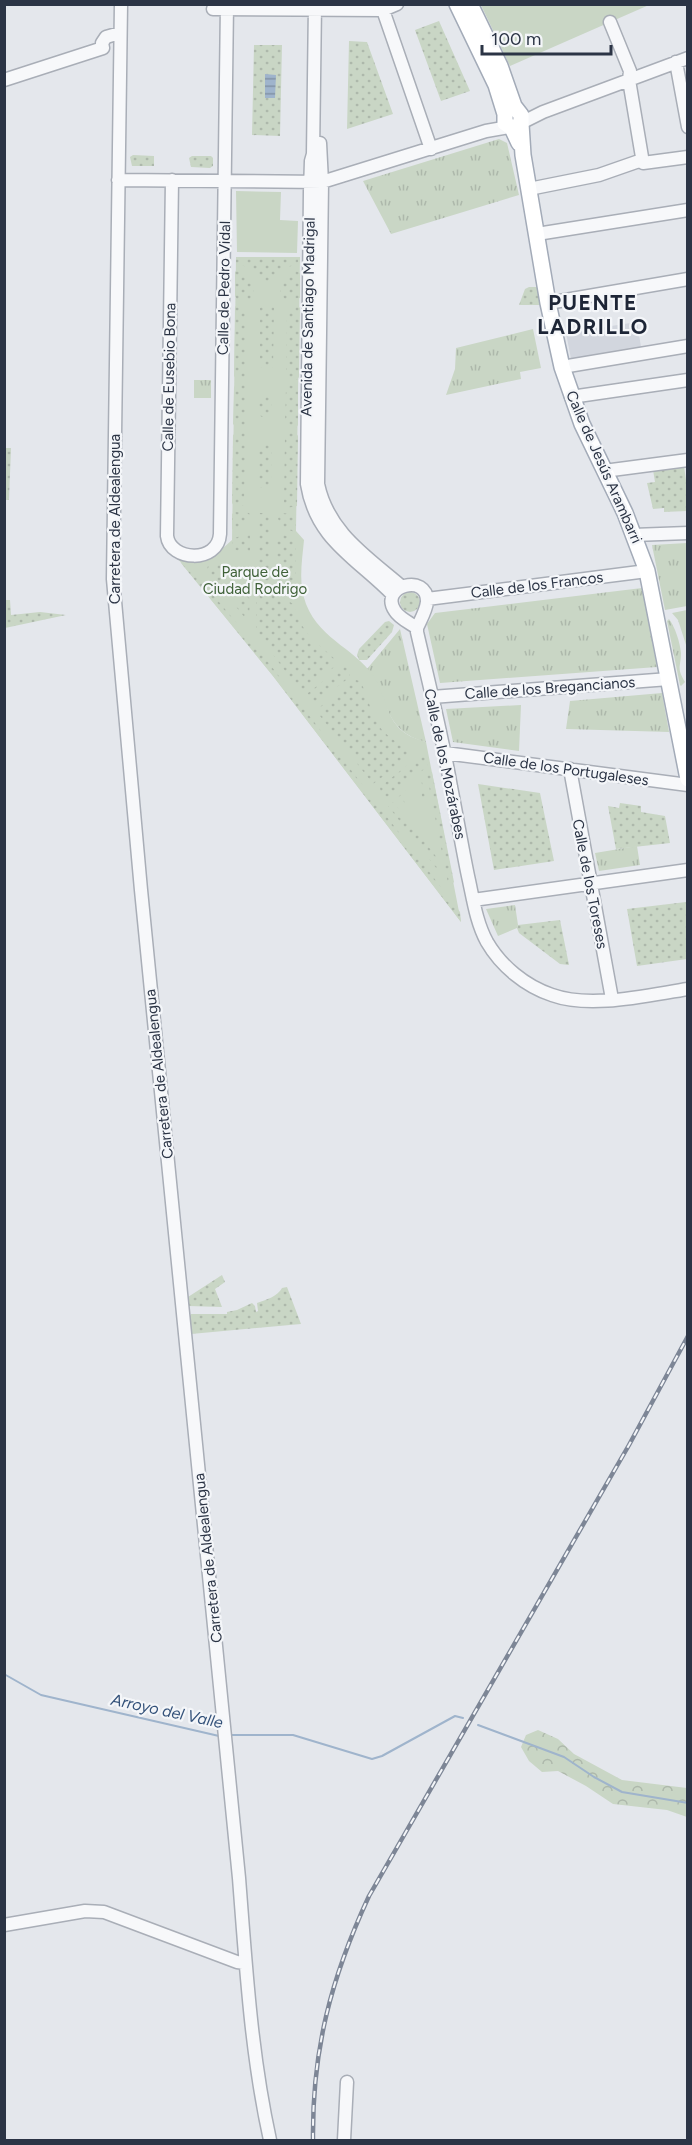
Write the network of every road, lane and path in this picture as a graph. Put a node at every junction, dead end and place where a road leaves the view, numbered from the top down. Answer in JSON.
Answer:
{"nodes":[{"id":1,"x":121,"y":4,"type":"edge"},
{"id":2,"x":397,"y":4,"type":"edge"},
{"id":3,"x":457,"y":4,"type":"edge"},
{"id":4,"x":470,"y":4,"type":"edge"},
{"id":5,"x":227,"y":6,"type":"edge"},
{"id":6,"x":319,"y":7,"type":"edge"},
{"id":7,"x":213,"y":9,"type":"dead end"},
{"id":8,"x":383,"y":10,"type":"junction"},
{"id":9,"x":610,"y":22,"type":"dead end"},
{"id":10,"x":120,"y":33,"type":"junction"},
{"id":11,"x":103,"y":48,"type":"junction"},
{"id":12,"x":120,"y":54,"type":"junction"},
{"id":13,"x":682,"y":60,"type":"edge"},
{"id":14,"x":4,"y":80,"type":"edge"},
{"id":15,"x":629,"y":80,"type":"junction"},
{"id":16,"x":516,"y":120,"type":"junction"},
{"id":17,"x":687,"y":127,"type":"edge"},
{"id":18,"x":431,"y":149,"type":"junction"},
{"id":19,"x":687,"y":157,"type":"edge"},
{"id":20,"x":643,"y":161,"type":"junction"},
{"id":21,"x":118,"y":180,"type":"junction"},
{"id":22,"x":172,"y":180,"type":"junction"},
{"id":23,"x":225,"y":180,"type":"junction"},
{"id":24,"x":316,"y":182,"type":"junction"},
{"id":25,"x":529,"y":189,"type":"junction"},
{"id":26,"x":687,"y":210,"type":"edge"},
{"id":27,"x":537,"y":234,"type":"junction"},
{"id":28,"x":687,"y":279,"type":"edge"},
{"id":29,"x":548,"y":303,"type":"junction"},
{"id":30,"x":687,"y":346,"type":"edge"},
{"id":31,"x":562,"y":367,"type":"junction"},
{"id":32,"x":687,"y":380,"type":"edge"},
{"id":33,"x":571,"y":397,"type":"junction"},
{"id":34,"x":687,"y":460,"type":"edge"},
{"id":35,"x":604,"y":471,"type":"junction"},
{"id":36,"x":687,"y":533,"type":"edge"},
{"id":37,"x":633,"y":535,"type":"junction"},
{"id":38,"x":195,"y":554,"type":"joint"},
{"id":39,"x":648,"y":571,"type":"junction"},
{"id":40,"x":397,"y":590,"type":"junction"},
{"id":41,"x":427,"y":599,"type":"junction"},
{"id":42,"x":423,"y":613,"type":"junction"},
{"id":43,"x":404,"y":618,"type":"junction"},
{"id":44,"x":417,"y":628,"type":"junction"},
{"id":45,"x":669,"y":679,"type":"junction"},
{"id":46,"x":432,"y":697,"type":"junction"},
{"id":47,"x":445,"y":753,"type":"junction"},
{"id":48,"x":570,"y":769,"type":"junction"},
{"id":49,"x":687,"y":779,"type":"edge"},
{"id":50,"x":687,"y":785,"type":"edge"},
{"id":51,"x":687,"y":870,"type":"edge"},
{"id":52,"x":590,"y":883,"type":"junction"},
{"id":53,"x":473,"y":900,"type":"junction"},
{"id":54,"x":687,"y":990,"type":"edge"},
{"id":55,"x":612,"y":999,"type":"junction"},
{"id":56,"x":4,"y":1925,"type":"edge"},
{"id":57,"x":245,"y":1963,"type":"junction"},
{"id":58,"x":347,"y":2082,"type":"dead end"},
{"id":59,"x":270,"y":2140,"type":"edge"},
{"id":60,"x":344,"y":2140,"type":"edge"}],
"edges":[{"from":1,"to":10,"type":"street","name":"Carretera de Aldealengua"},
{"from":2,"to":8,"type":"street"},
{"from":3,"to":16,"type":"main road","name":"Calle de Jesús Arambarri"},
{"from":4,"to":16,"type":"main road","name":"Calle de Jesús Arambarri"},
{"from":5,"to":6,"type":"street"},
{"from":5,"to":7,"type":"street"},
{"from":5,"to":23,"type":"street","name":"Calle de Pedro Vidal"},
{"from":6,"to":8,"type":"street"},
{"from":6,"to":24,"type":"street","name":"Avenida de Santiago Madrigal"},
{"from":8,"to":18,"type":"street"},
{"from":9,"to":15,"type":"street"},
{"from":10,"to":11,"type":"street"},
{"from":10,"to":12,"type":"street","name":"Carretera de Aldealengua"},
{"from":11,"to":12,"type":"street"},
{"from":11,"to":14,"type":"street"},
{"from":12,"to":21,"type":"street","name":"Carretera de Aldealengua"},
{"from":13,"to":15,"type":"street"},
{"from":13,"to":17,"type":"street"},
{"from":15,"to":16,"type":"street"},
{"from":15,"to":20,"type":"street"},
{"from":16,"to":18,"type":"street"},
{"from":16,"to":25,"type":"main road","name":"Calle de Jesús Arambarri"},
{"from":18,"to":24,"type":"street"},
{"from":19,"to":20,"type":"street"},
{"from":20,"to":25,"type":"street"},
{"from":21,"to":22,"type":"street"},
{"from":21,"to":57,"type":"street","name":"Carretera de Aldealengua"},
{"from":22,"to":23,"type":"street"},
{"from":22,"to":38,"type":"street","name":"Calle de Eusebio Bona"},
{"from":23,"to":24,"type":"street"},
{"from":23,"to":38,"type":"street","name":"Calle de Pedro Vidal"},
{"from":24,"to":40,"type":"street","name":"Avenida de Santiago Madrigal"},
{"from":25,"to":27,"type":"main road","name":"Calle de Jesús Arambarri"},
{"from":26,"to":27,"type":"street"},
{"from":27,"to":29,"type":"main road","name":"Calle de Jesús Arambarri"},
{"from":28,"to":29,"type":"street"},
{"from":29,"to":31,"type":"main road","name":"Calle de Jesús Arambarri"},
{"from":30,"to":31,"type":"street"},
{"from":31,"to":33,"type":"main road","name":"Calle de Jesús Arambarri"},
{"from":32,"to":33,"type":"street"},
{"from":33,"to":35,"type":"main road","name":"Calle de Jesús Arambarri"},
{"from":34,"to":35,"type":"street"},
{"from":35,"to":37,"type":"main road","name":"Calle de Jesús Arambarri"},
{"from":36,"to":37,"type":"street"},
{"from":37,"to":39,"type":"main road","name":"Calle de Jesús Arambarri"},
{"from":39,"to":41,"type":"street","name":"Calle de los Francos"},
{"from":39,"to":45,"type":"main road","name":"Calle de Jesús Arambarri"},
{"from":40,"to":41,"type":"street"},
{"from":40,"to":43,"type":"street"},
{"from":41,"to":42,"type":"street"},
{"from":42,"to":43,"type":"street"},
{"from":42,"to":44,"type":"street"},
{"from":43,"to":44,"type":"street"},
{"from":44,"to":46,"type":"street","name":"Calle de los Mozárabes"},
{"from":45,"to":46,"type":"street","name":"Calle de los Bregancianos"},
{"from":45,"to":49,"type":"main road","name":"Calle de Jesús Arambarri"},
{"from":46,"to":47,"type":"street","name":"Calle de los Mozárabes"},
{"from":47,"to":48,"type":"street","name":"Calle de los Portugaleses"},
{"from":47,"to":53,"type":"street","name":"Calle de los Mozárabes"},
{"from":48,"to":50,"type":"street","name":"Calle de los Portugaleses"},
{"from":48,"to":52,"type":"street","name":"Calle de los Toreses"},
{"from":51,"to":52,"type":"street"},
{"from":52,"to":53,"type":"street"},
{"from":52,"to":55,"type":"street","name":"Calle de los Toreses"},
{"from":53,"to":55,"type":"street","name":"Calle de los Mozárabes"},
{"from":54,"to":55,"type":"street","name":"Calle de los Mozárabes"},
{"from":56,"to":57,"type":"street"},
{"from":57,"to":59,"type":"street","name":"Carretera de Aldealengua"},
{"from":58,"to":60,"type":"street"}]}
